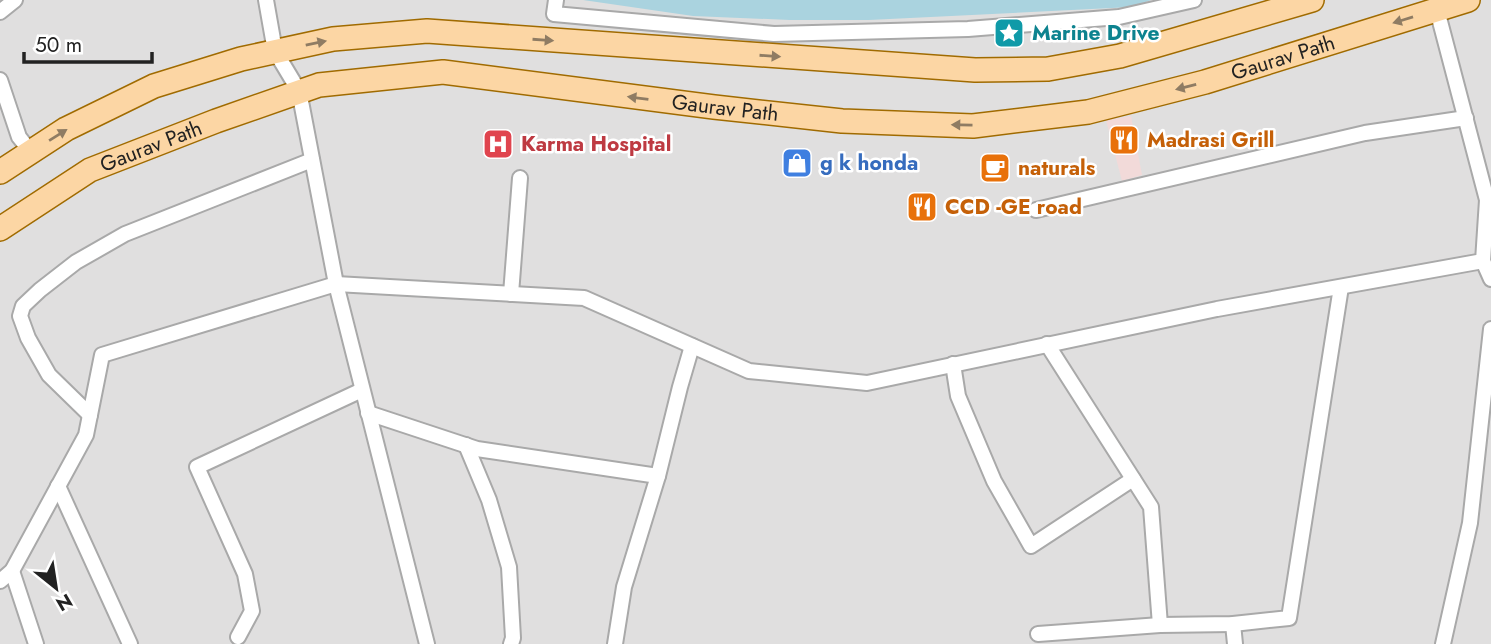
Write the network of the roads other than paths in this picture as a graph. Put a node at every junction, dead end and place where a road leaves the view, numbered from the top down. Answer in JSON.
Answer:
{"nodes":[{"id":1,"x":15,"y":0,"type":"edge"},
{"id":2,"x":266,"y":0,"type":"edge"},
{"id":3,"x":556,"y":0,"type":"edge"},
{"id":4,"x":1194,"y":0,"type":"edge"},
{"id":5,"x":1312,"y":0,"type":"edge"},
{"id":6,"x":1468,"y":0,"type":"edge"},
{"id":7,"x":1437,"y":10,"type":"junction"},
{"id":8,"x":0,"y":12,"type":"edge"},
{"id":9,"x":275,"y":51,"type":"junction"},
{"id":10,"x":0,"y":79,"type":"edge"},
{"id":11,"x":299,"y":91,"type":"junction"},
{"id":12,"x":1465,"y":118,"type":"junction"},
{"id":13,"x":31,"y":152,"type":"junction"},
{"id":14,"x":312,"y":160,"type":"junction"},
{"id":15,"x":0,"y":172,"type":"edge"},
{"id":16,"x":520,"y":178,"type":"dead end"},
{"id":17,"x":1035,"y":210,"type":"dead end"},
{"id":18,"x":0,"y":229,"type":"edge"},
{"id":19,"x":1483,"y":261,"type":"junction"},
{"id":20,"x":1491,"y":279,"type":"edge"},
{"id":21,"x":336,"y":284,"type":"junction"},
{"id":22,"x":1341,"y":286,"type":"junction"},
{"id":23,"x":511,"y":294,"type":"junction"},
{"id":24,"x":1491,"y":329,"type":"edge"},
{"id":25,"x":1047,"y":344,"type":"junction"},
{"id":26,"x":692,"y":346,"type":"junction"},
{"id":27,"x":953,"y":365,"type":"junction"},
{"id":28,"x":362,"y":390,"type":"junction"},
{"id":29,"x":368,"y":412,"type":"junction"},
{"id":30,"x":90,"y":415,"type":"junction"},
{"id":31,"x":466,"y":445,"type":"junction"},
{"id":32,"x":658,"y":476,"type":"junction"},
{"id":33,"x":1133,"y":479,"type":"junction"},
{"id":34,"x":58,"y":486,"type":"junction"},
{"id":35,"x":12,"y":571,"type":"junction"},
{"id":36,"x":0,"y":581,"type":"edge"},
{"id":37,"x":1233,"y":624,"type":"junction"},
{"id":38,"x":1160,"y":625,"type":"junction"},
{"id":39,"x":1038,"y":634,"type":"dead end"},
{"id":40,"x":238,"y":637,"type":"dead end"},
{"id":41,"x":36,"y":644,"type":"edge"},
{"id":42,"x":130,"y":644,"type":"edge"},
{"id":43,"x":427,"y":644,"type":"edge"},
{"id":44,"x":511,"y":644,"type":"edge"},
{"id":45,"x":615,"y":644,"type":"edge"},
{"id":46,"x":1234,"y":644,"type":"edge"},
{"id":47,"x":1443,"y":644,"type":"edge"}],
"edges":[{"from":1,"to":8,"type":"street"},
{"from":2,"to":9,"type":"street"},
{"from":3,"to":4,"type":"street"},
{"from":9,"to":5,"type":"main road","one_way":true},
{"from":6,"to":7,"type":"main road","name":"Gaurav Path"},
{"from":7,"to":11,"type":"main road","name":"Gaurav Path","one_way":true},
{"from":7,"to":12,"type":"street"},
{"from":9,"to":11,"type":"street"},
{"from":13,"to":9,"type":"main road","one_way":true},
{"from":10,"to":13,"type":"street"},
{"from":11,"to":14,"type":"street"},
{"from":11,"to":18,"type":"main road","name":"Gaurav Path"},
{"from":12,"to":17,"type":"street"},
{"from":12,"to":19,"type":"street"},
{"from":13,"to":15,"type":"main road"},
{"from":14,"to":21,"type":"street"},
{"from":14,"to":30,"type":"street"},
{"from":16,"to":23,"type":"street"},
{"from":19,"to":20,"type":"street"},
{"from":19,"to":22,"type":"street"},
{"from":21,"to":23,"type":"street"},
{"from":21,"to":28,"type":"street"},
{"from":21,"to":30,"type":"street"},
{"from":22,"to":25,"type":"street"},
{"from":22,"to":37,"type":"street"},
{"from":23,"to":26,"type":"street"},
{"from":24,"to":47,"type":"street"},
{"from":25,"to":27,"type":"street"},
{"from":25,"to":33,"type":"street"},
{"from":26,"to":27,"type":"street"},
{"from":26,"to":32,"type":"street"},
{"from":27,"to":33,"type":"street"},
{"from":28,"to":29,"type":"street"},
{"from":28,"to":40,"type":"street"},
{"from":29,"to":31,"type":"street"},
{"from":29,"to":43,"type":"street"},
{"from":30,"to":34,"type":"street"},
{"from":31,"to":32,"type":"street"},
{"from":31,"to":44,"type":"street"},
{"from":32,"to":45,"type":"street"},
{"from":33,"to":38,"type":"street"},
{"from":34,"to":35,"type":"street"},
{"from":34,"to":42,"type":"street"},
{"from":35,"to":36,"type":"street"},
{"from":35,"to":41,"type":"street"},
{"from":37,"to":38,"type":"street"},
{"from":37,"to":46,"type":"street"},
{"from":38,"to":39,"type":"street"}]}
